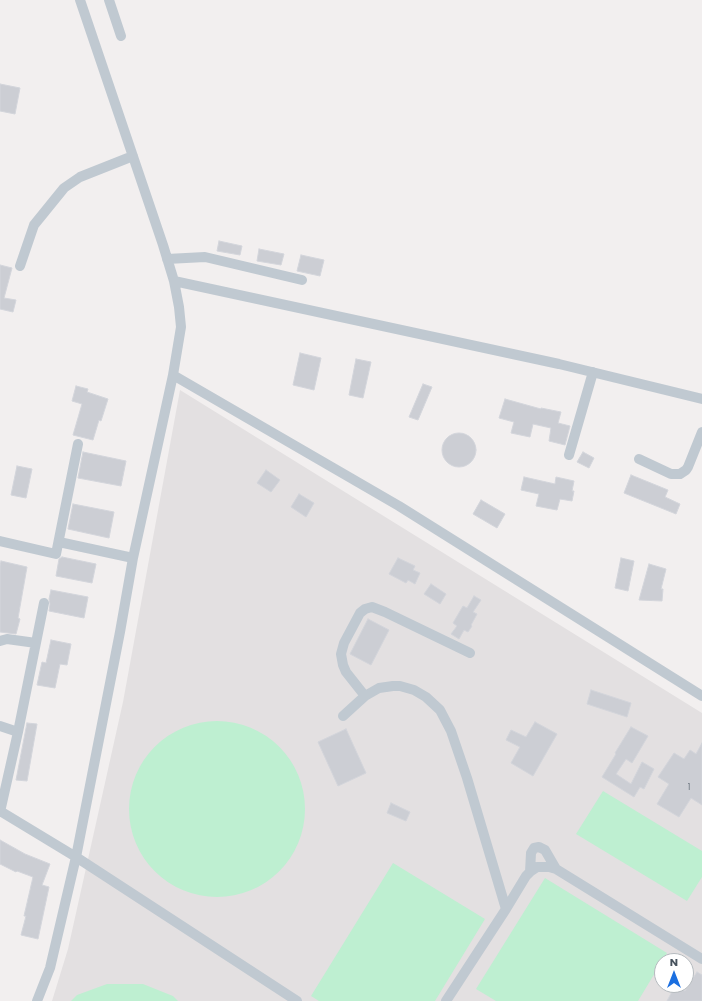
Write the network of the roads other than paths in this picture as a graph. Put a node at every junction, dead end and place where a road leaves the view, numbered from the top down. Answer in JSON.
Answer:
{"nodes":[{"id":1,"x":80,"y":0,"type":"edge"},
{"id":2,"x":109,"y":0,"type":"edge"},
{"id":3,"x":120,"y":36,"type":"dead end"},
{"id":4,"x":133,"y":156,"type":"junction"},
{"id":5,"x":167,"y":259,"type":"junction"},
{"id":6,"x":20,"y":266,"type":"dead end"},
{"id":7,"x":302,"y":280,"type":"dead end"},
{"id":8,"x":174,"y":281,"type":"junction"},
{"id":9,"x":593,"y":372,"type":"junction"},
{"id":10,"x":173,"y":374,"type":"junction"},
{"id":11,"x":702,"y":399,"type":"edge"},
{"id":12,"x":702,"y":432,"type":"edge"},
{"id":13,"x":78,"y":444,"type":"dead end"},
{"id":14,"x":569,"y":455,"type":"dead end"},
{"id":15,"x":639,"y":458,"type":"dead end"},
{"id":16,"x":0,"y":541,"type":"edge"},
{"id":17,"x":59,"y":542,"type":"junction"},
{"id":18,"x":133,"y":558,"type":"junction"},
{"id":19,"x":44,"y":603,"type":"dead end"},
{"id":20,"x":0,"y":641,"type":"edge"},
{"id":21,"x":36,"y":643,"type":"junction"},
{"id":22,"x":470,"y":653,"type":"dead end"},
{"id":23,"x":365,"y":696,"type":"junction"},
{"id":24,"x":702,"y":696,"type":"edge"},
{"id":25,"x":343,"y":716,"type":"dead end"},
{"id":26,"x":0,"y":726,"type":"edge"},
{"id":27,"x":18,"y":732,"type":"junction"},
{"id":28,"x":0,"y":811,"type":"edge"},
{"id":29,"x":76,"y":857,"type":"junction"},
{"id":30,"x":556,"y":869,"type":"junction"},
{"id":31,"x":530,"y":872,"type":"junction"},
{"id":32,"x":506,"y":908,"type":"junction"},
{"id":33,"x":702,"y":959,"type":"edge"},
{"id":34,"x":37,"y":1001,"type":"edge"},
{"id":35,"x":297,"y":1001,"type":"edge"},
{"id":36,"x":446,"y":1001,"type":"edge"}],
"edges":[{"from":1,"to":4,"type":"street"},
{"from":2,"to":3,"type":"street"},
{"from":4,"to":5,"type":"street"},
{"from":4,"to":6,"type":"street"},
{"from":5,"to":7,"type":"street"},
{"from":5,"to":8,"type":"street"},
{"from":8,"to":9,"type":"street"},
{"from":8,"to":10,"type":"street"},
{"from":9,"to":11,"type":"street"},
{"from":9,"to":14,"type":"street"},
{"from":10,"to":18,"type":"street"},
{"from":10,"to":24,"type":"street"},
{"from":12,"to":15,"type":"street"},
{"from":13,"to":17,"type":"street"},
{"from":16,"to":17,"type":"street"},
{"from":17,"to":18,"type":"street"},
{"from":18,"to":29,"type":"street"},
{"from":19,"to":21,"type":"street"},
{"from":20,"to":21,"type":"street"},
{"from":21,"to":27,"type":"street"},
{"from":22,"to":23,"type":"street"},
{"from":23,"to":25,"type":"street"},
{"from":23,"to":32,"type":"street"},
{"from":26,"to":27,"type":"street"},
{"from":27,"to":28,"type":"street"},
{"from":28,"to":29,"type":"street"},
{"from":29,"to":34,"type":"street"},
{"from":29,"to":35,"type":"street"},
{"from":30,"to":31,"type":"street"},
{"from":30,"to":31,"type":"street"},
{"from":30,"to":33,"type":"street"},
{"from":31,"to":32,"type":"street"},
{"from":32,"to":36,"type":"street"}]}
